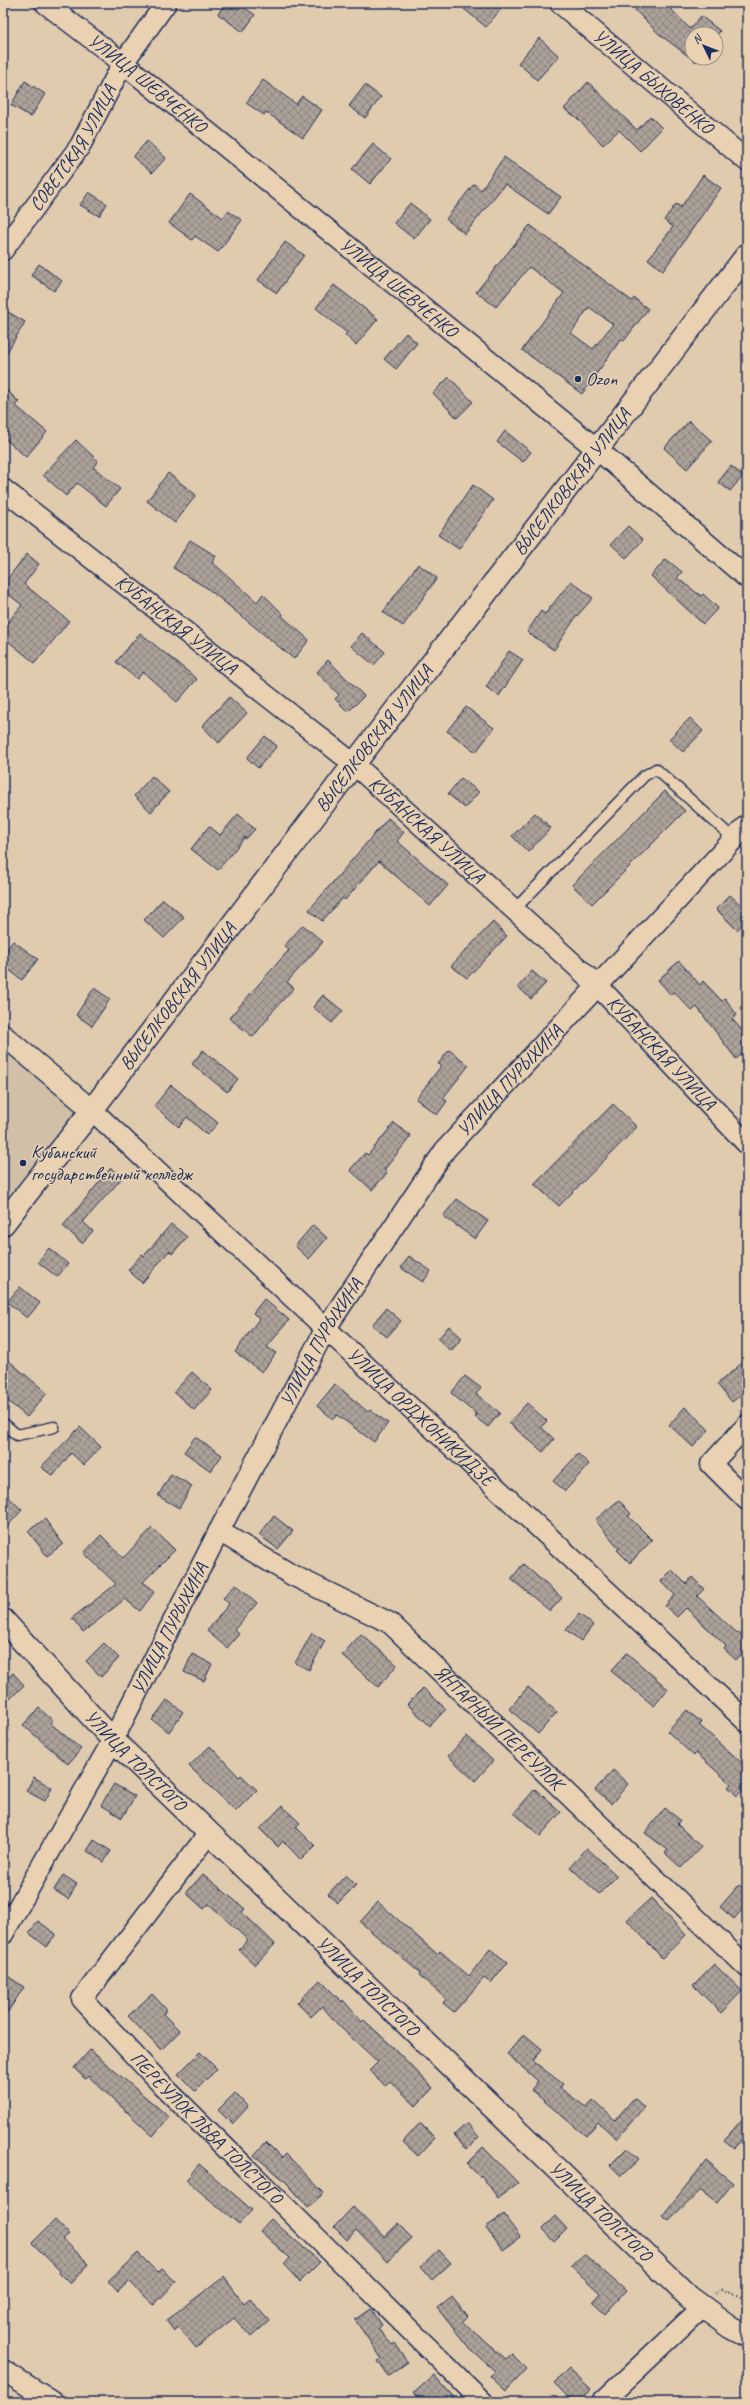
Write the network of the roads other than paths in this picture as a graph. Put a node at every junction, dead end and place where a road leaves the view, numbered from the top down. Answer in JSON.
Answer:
{"nodes":[{"id":1,"x":45,"y":3,"type":"edge"},
{"id":2,"x":166,"y":3,"type":"edge"},
{"id":3,"x":560,"y":3,"type":"edge"},
{"id":4,"x":123,"y":63,"type":"junction"},
{"id":5,"x":747,"y":161,"type":"edge"},
{"id":6,"x":3,"y":250,"type":"edge"},
{"id":7,"x":747,"y":255,"type":"edge"},
{"id":8,"x":598,"y":450,"type":"junction"},
{"id":9,"x":3,"y":489,"type":"edge"},
{"id":10,"x":747,"y":578,"type":"edge"},
{"id":11,"x":354,"y":764,"type":"junction"},
{"id":12,"x":741,"y":832,"type":"edge"},
{"id":13,"x":514,"y":910,"type":"junction"},
{"id":14,"x":598,"y":986,"type":"junction"},
{"id":15,"x":3,"y":1035,"type":"edge"},
{"id":16,"x":92,"y":1110,"type":"junction"},
{"id":17,"x":747,"y":1144,"type":"edge"},
{"id":18,"x":3,"y":1224,"type":"edge"},
{"id":19,"x":326,"y":1328,"type":"junction"},
{"id":20,"x":3,"y":1423,"type":"edge"},
{"id":21,"x":747,"y":1425,"type":"edge"},
{"id":22,"x":54,"y":1427,"type":"dead end"},
{"id":23,"x":747,"y":1500,"type":"edge"},
{"id":24,"x":219,"y":1531,"type":"junction"},
{"id":25,"x":3,"y":1620,"type":"edge"},
{"id":26,"x":747,"y":1722,"type":"edge"},
{"id":27,"x":113,"y":1740,"type":"junction"},
{"id":28,"x":209,"y":1833,"type":"junction"},
{"id":29,"x":3,"y":1934,"type":"edge"},
{"id":30,"x":747,"y":1967,"type":"edge"},
{"id":31,"x":703,"y":2307,"type":"junction"},
{"id":32,"x":747,"y":2336,"type":"edge"},
{"id":33,"x":3,"y":2370,"type":"edge"},
{"id":34,"x":52,"y":2402,"type":"edge"},
{"id":35,"x":483,"y":2402,"type":"edge"},
{"id":36,"x":602,"y":2402,"type":"edge"}],
"edges":[{"from":1,"to":4,"type":"street","name":"УЛИЦА ШЕВЧЕНКО"},
{"from":2,"to":4,"type":"street","name":"СОВЕТСКАЯ УЛИЦА"},
{"from":3,"to":5,"type":"street","name":"УЛИЦА БЫХОВЕНКО"},
{"from":4,"to":6,"type":"street","name":"СОВЕТСКАЯ УЛИЦА"},
{"from":4,"to":8,"type":"street","name":"УЛИЦА ШЕВЧЕНКО"},
{"from":7,"to":8,"type":"street","name":"ВЫСЕЛКОВСКАЯ УЛИЦА"},
{"from":8,"to":10,"type":"street","name":"УЛИЦА ШЕВЧЕНКО"},
{"from":8,"to":11,"type":"street","name":"ВЫСЕЛКОВСКАЯ УЛИЦА"},
{"from":9,"to":11,"type":"street","name":"КУБАНСКАЯ УЛИЦА"},
{"from":11,"to":13,"type":"street","name":"КУБАНСКАЯ УЛИЦА"},
{"from":11,"to":16,"type":"street","name":"ВЫСЕЛКОВСКАЯ УЛИЦА"},
{"from":12,"to":13,"type":"lane"},
{"from":12,"to":14,"type":"street","name":"УЛИЦА ПУРЫХИНА"},
{"from":13,"to":14,"type":"street","name":"КУБАНСКАЯ УЛИЦА"},
{"from":14,"to":17,"type":"street","name":"КУБАНСКАЯ УЛИЦА"},
{"from":14,"to":19,"type":"street","name":"УЛИЦА ПУРЫХИНА"},
{"from":15,"to":16,"type":"street","name":"УЛИЦА ОРДЖОНИКИДЗЕ"},
{"from":16,"to":18,"type":"street","name":"ВЫСЕЛКОВСКАЯ УЛИЦА"},
{"from":16,"to":19,"type":"street","name":"УЛИЦА ОРДЖОНИКИДЗЕ"},
{"from":19,"to":24,"type":"street","name":"УЛИЦА ПУРЫХИНА"},
{"from":19,"to":26,"type":"street","name":"УЛИЦА ОРДЖОНИКИДЗЕ"},
{"from":20,"to":22,"type":"lane"},
{"from":21,"to":23,"type":"street"},
{"from":24,"to":27,"type":"street","name":"УЛИЦА ПУРЫХИНА"},
{"from":24,"to":30,"type":"street","name":"ЯНТАРНЫЙ ПЕРЕУЛОК"},
{"from":25,"to":27,"type":"street","name":"УЛИЦА ТОЛСТОГО"},
{"from":27,"to":28,"type":"street","name":"УЛИЦА ТОЛСТОГО"},
{"from":27,"to":29,"type":"street","name":"УЛИЦА ПУРЫХИНА"},
{"from":28,"to":31,"type":"street","name":"УЛИЦА ТОЛСТОГО"},
{"from":28,"to":35,"type":"street","name":"ПЕРЕУЛОК ЛЬВА ТОЛСТОГО"},
{"from":31,"to":32,"type":"street","name":"УЛИЦА ТОЛСТОГО"},
{"from":31,"to":36,"type":"street"},
{"from":33,"to":34,"type":"street"}]}
